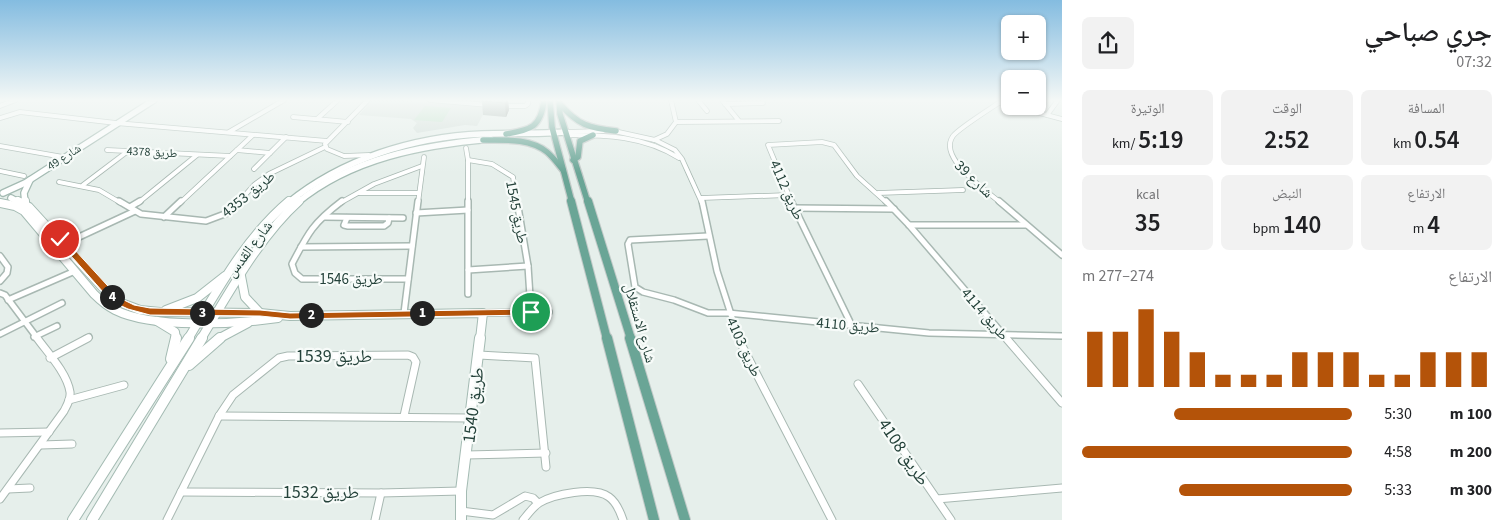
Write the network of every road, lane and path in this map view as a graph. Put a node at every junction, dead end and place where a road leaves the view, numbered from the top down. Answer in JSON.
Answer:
{"nodes":[{"id":1,"x":114,"y":124,"type":"edge"},
{"id":2,"x":132,"y":124,"type":"edge"},
{"id":3,"x":242,"y":124,"type":"edge"},
{"id":4,"x":346,"y":124,"type":"edge"},
{"id":5,"x":536,"y":124,"type":"edge"},
{"id":6,"x":552,"y":124,"type":"edge"},
{"id":7,"x":564,"y":124,"type":"edge"},
{"id":8,"x":581,"y":124,"type":"edge"},
{"id":9,"x":674,"y":124,"type":"edge"},
{"id":10,"x":969,"y":124,"type":"edge"},
{"id":11,"x":616,"y":131,"type":"junction"},
{"id":12,"x":228,"y":132,"type":"junction"},
{"id":13,"x":506,"y":134,"type":"junction"},
{"id":14,"x":566,"y":134,"type":"junction"},
{"id":15,"x":252,"y":135,"type":"junction"},
{"id":16,"x":555,"y":135,"type":"junction"},
{"id":17,"x":593,"y":135,"type":"junction"},
{"id":18,"x":286,"y":137,"type":"junction"},
{"id":19,"x":634,"y":138,"type":"junction"},
{"id":20,"x":483,"y":140,"type":"junction"},
{"id":21,"x":655,"y":140,"type":"junction"},
{"id":22,"x":326,"y":144,"type":"junction"},
{"id":23,"x":658,"y":145,"type":"junction"},
{"id":24,"x":0,"y":146,"type":"edge"},
{"id":25,"x":466,"y":148,"type":"dead end"},
{"id":26,"x":107,"y":150,"type":"dead end"},
{"id":27,"x":237,"y":150,"type":"junction"},
{"id":28,"x":129,"y":151,"type":"junction"},
{"id":29,"x":384,"y":151,"type":"junction"},
{"id":30,"x":197,"y":154,"type":"junction"},
{"id":31,"x":270,"y":154,"type":"junction"},
{"id":32,"x":230,"y":156,"type":"junction"},
{"id":33,"x":344,"y":156,"type":"junction"},
{"id":34,"x":424,"y":157,"type":"dead end"},
{"id":35,"x":63,"y":158,"type":"junction"},
{"id":36,"x":468,"y":160,"type":"junction"},
{"id":37,"x":573,"y":160,"type":"junction"},
{"id":38,"x":685,"y":164,"type":"junction"},
{"id":39,"x":422,"y":166,"type":"junction"},
{"id":40,"x":341,"y":168,"type":"junction"},
{"id":41,"x":254,"y":169,"type":"dead end"},
{"id":42,"x":563,"y":170,"type":"junction"},
{"id":43,"x":0,"y":171,"type":"edge"},
{"id":44,"x":27,"y":179,"type":"junction"},
{"id":45,"x":59,"y":182,"type":"dead end"},
{"id":46,"x":83,"y":185,"type":"junction"},
{"id":47,"x":963,"y":190,"type":"dead end"},
{"id":48,"x":878,"y":192,"type":"junction"},
{"id":49,"x":356,"y":193,"type":"junction"},
{"id":50,"x":418,"y":193,"type":"junction"},
{"id":51,"x":2,"y":194,"type":"edge"},
{"id":52,"x":788,"y":195,"type":"junction"},
{"id":53,"x":11,"y":196,"type":"junction"},
{"id":54,"x":701,"y":198,"type":"junction"},
{"id":55,"x":0,"y":204,"type":"edge"},
{"id":56,"x":25,"y":204,"type":"junction"},
{"id":57,"x":130,"y":207,"type":"junction"},
{"id":58,"x":794,"y":208,"type":"junction"},
{"id":59,"x":894,"y":209,"type":"junction"},
{"id":60,"x":468,"y":210,"type":"junction"},
{"id":61,"x":135,"y":211,"type":"junction"},
{"id":62,"x":416,"y":213,"type":"junction"},
{"id":63,"x":164,"y":217,"type":"junction"},
{"id":64,"x":323,"y":218,"type":"junction"},
{"id":65,"x":346,"y":218,"type":"junction"},
{"id":66,"x":390,"y":218,"type":"junction"},
{"id":67,"x":403,"y":218,"type":"dead end"},
{"id":68,"x":909,"y":225,"type":"junction"},
{"id":69,"x":1026,"y":225,"type":"junction"},
{"id":70,"x":708,"y":236,"type":"junction"},
{"id":71,"x":64,"y":244,"type":"junction"},
{"id":72,"x":412,"y":246,"type":"junction"},
{"id":73,"x":301,"y":247,"type":"junction"},
{"id":74,"x":1062,"y":255,"type":"edge"},
{"id":75,"x":0,"y":256,"type":"edge"},
{"id":76,"x":528,"y":266,"type":"junction"},
{"id":77,"x":232,"y":270,"type":"junction"},
{"id":78,"x":468,"y":270,"type":"junction"},
{"id":79,"x":75,"y":271,"type":"junction"},
{"id":80,"x":241,"y":275,"type":"junction"},
{"id":81,"x":408,"y":279,"type":"junction"},
{"id":82,"x":0,"y":281,"type":"edge"},
{"id":83,"x":0,"y":293,"type":"edge"},
{"id":84,"x":468,"y":294,"type":"dead end"},
{"id":85,"x":8,"y":300,"type":"junction"},
{"id":86,"x":62,"y":302,"type":"dead end"},
{"id":87,"x":160,"y":312,"type":"junction"},
{"id":88,"x":531,"y":312,"type":"junction"},
{"id":89,"x":549,"y":312,"type":"dead end"},
{"id":90,"x":260,"y":313,"type":"junction"},
{"id":91,"x":404,"y":313,"type":"junction"},
{"id":92,"x":483,"y":313,"type":"junction"},
{"id":93,"x":728,"y":314,"type":"junction"},
{"id":94,"x":290,"y":316,"type":"junction"},
{"id":95,"x":213,"y":317,"type":"junction"},
{"id":96,"x":146,"y":318,"type":"junction"},
{"id":97,"x":201,"y":318,"type":"junction"},
{"id":98,"x":254,"y":321,"type":"junction"},
{"id":99,"x":23,"y":322,"type":"junction"},
{"id":100,"x":57,"y":326,"type":"dead end"},
{"id":101,"x":852,"y":326,"type":"junction"},
{"id":102,"x":0,"y":334,"type":"edge"},
{"id":103,"x":1003,"y":335,"type":"junction"},
{"id":104,"x":1062,"y":336,"type":"edge"},
{"id":105,"x":34,"y":337,"type":"junction"},
{"id":106,"x":89,"y":337,"type":"dead end"},
{"id":107,"x":479,"y":355,"type":"junction"},
{"id":108,"x":50,"y":358,"type":"junction"},
{"id":109,"x":168,"y":369,"type":"junction"},
{"id":110,"x":183,"y":370,"type":"junction"},
{"id":111,"x":858,"y":384,"type":"dead end"},
{"id":112,"x":124,"y":385,"type":"dead end"},
{"id":113,"x":69,"y":400,"type":"junction"},
{"id":114,"x":1062,"y":403,"type":"edge"},
{"id":115,"x":219,"y":416,"type":"junction"},
{"id":116,"x":404,"y":416,"type":"junction"},
{"id":117,"x":470,"y":418,"type":"junction"},
{"id":118,"x":49,"y":432,"type":"junction"},
{"id":119,"x":0,"y":433,"type":"edge"},
{"id":120,"x":72,"y":444,"type":"dead end"},
{"id":121,"x":41,"y":445,"type":"junction"},
{"id":122,"x":546,"y":453,"type":"junction"},
{"id":123,"x":466,"y":455,"type":"junction"},
{"id":124,"x":546,"y":467,"type":"dead end"},
{"id":125,"x":30,"y":488,"type":"dead end"},
{"id":126,"x":1062,"y":488,"type":"edge"},
{"id":127,"x":8,"y":489,"type":"junction"},
{"id":128,"x":461,"y":491,"type":"junction"},
{"id":129,"x":181,"y":492,"type":"junction"},
{"id":130,"x":380,"y":493,"type":"junction"},
{"id":131,"x":0,"y":499,"type":"edge"},
{"id":132,"x":937,"y":499,"type":"junction"},
{"id":133,"x":538,"y":504,"type":"junction"},
{"id":134,"x":461,"y":516,"type":"edge"},
{"id":135,"x":73,"y":520,"type":"edge"},
{"id":136,"x":92,"y":520,"type":"edge"},
{"id":137,"x":166,"y":520,"type":"edge"},
{"id":138,"x":375,"y":520,"type":"edge"},
{"id":139,"x":523,"y":520,"type":"edge"},
{"id":140,"x":624,"y":520,"type":"edge"},
{"id":141,"x":654,"y":520,"type":"edge"},
{"id":142,"x":685,"y":520,"type":"edge"},
{"id":143,"x":832,"y":520,"type":"edge"},
{"id":144,"x":951,"y":520,"type":"edge"}],
"edges":[{"from":1,"to":35,"type":"main road","name":"شارع 49"},
{"from":2,"to":12,"type":"street","name":"طريق 4378"},
{"from":3,"to":12,"type":"street"},
{"from":4,"to":22,"type":"street","name":"طريق 4353"},
{"from":5,"to":13,"type":"main road"},
{"from":6,"to":16,"type":"main road"},
{"from":7,"to":14,"type":"main road","name":"شارع الاستقلال"},
{"from":8,"to":11,"type":"main road"},
{"from":9,"to":21,"type":"street"},
{"from":10,"to":69,"type":"street","name":"شارع 39"},
{"from":11,"to":14,"type":"street","name":"طريق 4103"},
{"from":11,"to":21,"type":"street","name":"طريق 4103"},
{"from":12,"to":15,"type":"street","name":"طريق 4378"},
{"from":13,"to":16,"type":"main road","name":"شارع القدس"},
{"from":13,"to":29,"type":"main road","name":"شارع القدس"},
{"from":14,"to":16,"type":"main road","name":"شارع القدس"},
{"from":14,"to":17,"type":"street","name":"طريق 4103"},
{"from":14,"to":37,"type":"main road","name":"شارع الاستقلال"},
{"from":15,"to":18,"type":"street","name":"طريق 4378"},
{"from":15,"to":27,"type":"street"},
{"from":16,"to":20,"type":"main road","name":"شارع القدس"},
{"from":16,"to":42,"type":"main road"},
{"from":17,"to":19,"type":"street","name":"طريق 4103"},
{"from":17,"to":37,"type":"main road"},
{"from":18,"to":22,"type":"street","name":"طريق 4378"},
{"from":18,"to":31,"type":"street"},
{"from":19,"to":21,"type":"street"},
{"from":19,"to":23,"type":"street","name":"طريق 4103"},
{"from":20,"to":42,"type":"main road"},
{"from":20,"to":80,"type":"main road","name":"شارع القدس"},
{"from":21,"to":23,"type":"street","name":"طريق 4103"},
{"from":21,"to":38,"type":"street","name":"طريق 4103"},
{"from":22,"to":33,"type":"street"},
{"from":22,"to":63,"type":"street","name":"طريق 4353"},
{"from":23,"to":38,"type":"street","name":"طريق 4103"},
{"from":24,"to":35,"type":"street"},
{"from":25,"to":36,"type":"street"},
{"from":26,"to":28,"type":"street","name":"طريق 4378"},
{"from":27,"to":31,"type":"street"},
{"from":27,"to":32,"type":"street"},
{"from":28,"to":30,"type":"street","name":"طريق 4378"},
{"from":28,"to":46,"type":"street"},
{"from":29,"to":33,"type":"street"},
{"from":29,"to":40,"type":"main road","name":"شارع القدس"},
{"from":30,"to":32,"type":"street","name":"طريق 4378"},
{"from":30,"to":57,"type":"street","name":"طريق 4378"},
{"from":31,"to":41,"type":"street"},
{"from":32,"to":63,"type":"street"},
{"from":33,"to":40,"type":"street"},
{"from":34,"to":39,"type":"street"},
{"from":35,"to":44,"type":"main road","name":"شارع 49"},
{"from":36,"to":60,"type":"street"},
{"from":36,"to":76,"type":"street","name":"طريق 1545"},
{"from":37,"to":142,"type":"main road","name":"شارع الاستقلال"},
{"from":38,"to":54,"type":"street","name":"طريق 4103"},
{"from":39,"to":49,"type":"street","name":"طريق 1546"},
{"from":39,"to":50,"type":"street"},
{"from":40,"to":77,"type":"main road","name":"شارع القدس"},
{"from":42,"to":141,"type":"main road"},
{"from":43,"to":44,"type":"street"},
{"from":44,"to":51,"type":"main road","name":"شارع 49"},
{"from":44,"to":53,"type":"main road","name":"شارع 49"},
{"from":44,"to":56,"type":"main road"},
{"from":45,"to":46,"type":"street","name":"طريق 4353"},
{"from":46,"to":57,"type":"street","name":"طريق 4353"},
{"from":47,"to":48,"type":"street"},
{"from":48,"to":52,"type":"street","name":"طريق 4112"},
{"from":48,"to":59,"type":"street","name":"طريق 4114"},
{"from":49,"to":50,"type":"street"},
{"from":49,"to":64,"type":"street","name":"طريق 1546"},
{"from":50,"to":62,"type":"street"},
{"from":51,"to":53,"type":"main road"},
{"from":52,"to":54,"type":"street"},
{"from":52,"to":58,"type":"street","name":"طريق 4112"},
{"from":53,"to":55,"type":"main road","name":"شارع 49"},
{"from":53,"to":56,"type":"main road"},
{"from":54,"to":70,"type":"street","name":"طريق 4103"},
{"from":55,"to":79,"type":"main road"},
{"from":56,"to":71,"type":"main road"},
{"from":57,"to":61,"type":"street","name":"طريق 4353"},
{"from":58,"to":59,"type":"street"},
{"from":58,"to":101,"type":"street","name":"طريق 4112"},
{"from":59,"to":68,"type":"street","name":"طريق 4114"},
{"from":60,"to":62,"type":"street"},
{"from":60,"to":78,"type":"street"},
{"from":61,"to":63,"type":"street","name":"طريق 4353"},
{"from":61,"to":71,"type":"street"},
{"from":62,"to":72,"type":"street"},
{"from":64,"to":65,"type":"street"},
{"from":64,"to":73,"type":"street","name":"طريق 1546"},
{"from":65,"to":66,"type":"street"},
{"from":65,"to":66,"type":"street"},
{"from":66,"to":67,"type":"street"},
{"from":68,"to":69,"type":"street"},
{"from":68,"to":103,"type":"street","name":"طريق 4114"},
{"from":69,"to":74,"type":"street","name":"شارع 39"},
{"from":70,"to":93,"type":"street","name":"طريق 4103"},
{"from":70,"to":93,"type":"street","name":"طريق 4110"},
{"from":71,"to":87,"type":"main road"},
{"from":72,"to":73,"type":"street"},
{"from":72,"to":81,"type":"street"},
{"from":73,"to":81,"type":"street","name":"طريق 1546"},
{"from":75,"to":82,"type":"street"},
{"from":76,"to":78,"type":"street","name":"طريق 1545"},
{"from":76,"to":88,"type":"street","name":"طريق 1545"},
{"from":77,"to":87,"type":"main road"},
{"from":77,"to":97,"type":"main road","name":"شارع القدس"},
{"from":78,"to":84,"type":"street"},
{"from":79,"to":85,"type":"street"},
{"from":79,"to":96,"type":"main road"},
{"from":80,"to":90,"type":"main road"},
{"from":80,"to":95,"type":"main road","name":"شارع القدس"},
{"from":81,"to":91,"type":"street"},
{"from":83,"to":85,"type":"street"},
{"from":85,"to":99,"type":"street"},
{"from":86,"to":99,"type":"street"},
{"from":87,"to":97,"type":"main road"},
{"from":88,"to":89,"type":"street"},
{"from":88,"to":92,"type":"street"},
{"from":90,"to":94,"type":"main road"},
{"from":90,"to":95,"type":"main road"},
{"from":91,"to":92,"type":"main road"},
{"from":91,"to":94,"type":"main road"},
{"from":92,"to":107,"type":"main road","name":"طريق 1540"},
{"from":93,"to":101,"type":"street","name":"طريق 4110"},
{"from":93,"to":143,"type":"street","name":"طريق 4103"},
{"from":94,"to":98,"type":"main road"},
{"from":95,"to":97,"type":"main road"},
{"from":95,"to":98,"type":"main road"},
{"from":95,"to":110,"type":"main road","name":"شارع القدس"},
{"from":96,"to":97,"type":"main road"},
{"from":96,"to":109,"type":"main road"},
{"from":97,"to":109,"type":"main road","name":"شارع القدس"},
{"from":98,"to":110,"type":"main road"},
{"from":99,"to":102,"type":"street"},
{"from":99,"to":105,"type":"street"},
{"from":100,"to":105,"type":"street"},
{"from":101,"to":103,"type":"street","name":"طريق 4110"},
{"from":103,"to":104,"type":"street","name":"طريق 4110"},
{"from":103,"to":114,"type":"street","name":"طريق 4114"},
{"from":105,"to":108,"type":"street"},
{"from":106,"to":108,"type":"street"},
{"from":107,"to":117,"type":"main road","name":"طريق 1540"},
{"from":107,"to":122,"type":"street","name":"طريق 1540"},
{"from":108,"to":113,"type":"street"},
{"from":109,"to":135,"type":"main road","name":"شارع القدس"},
{"from":110,"to":136,"type":"main road","name":"شارع القدس"},
{"from":111,"to":132,"type":"street","name":"طريق 4108"},
{"from":112,"to":113,"type":"street"},
{"from":113,"to":118,"type":"street"},
{"from":115,"to":116,"type":"street"},
{"from":115,"to":116,"type":"street","name":"طريق 1539"},
{"from":115,"to":129,"type":"street","name":"طريق 1539"},
{"from":116,"to":117,"type":"street"},
{"from":117,"to":123,"type":"main road","name":"طريق 1540"},
{"from":118,"to":119,"type":"street"},
{"from":118,"to":121,"type":"street"},
{"from":120,"to":121,"type":"street"},
{"from":121,"to":127,"type":"street"},
{"from":122,"to":123,"type":"street","name":"طريق 1540"},
{"from":122,"to":124,"type":"street","name":"طريق 1540"},
{"from":123,"to":128,"type":"main road","name":"طريق 1540"},
{"from":125,"to":127,"type":"street"},
{"from":126,"to":132,"type":"street"},
{"from":127,"to":131,"type":"street"},
{"from":128,"to":130,"type":"street","name":"طريق 1532"},
{"from":128,"to":134,"type":"main road","name":"طريق 1540"},
{"from":129,"to":130,"type":"street","name":"طريق 1532"},
{"from":129,"to":137,"type":"street","name":"طريق 1539"},
{"from":130,"to":138,"type":"street"},
{"from":132,"to":144,"type":"street","name":"طريق 4108"},
{"from":133,"to":134,"type":"street"},
{"from":133,"to":139,"type":"street"},
{"from":133,"to":140,"type":"street"}]}
